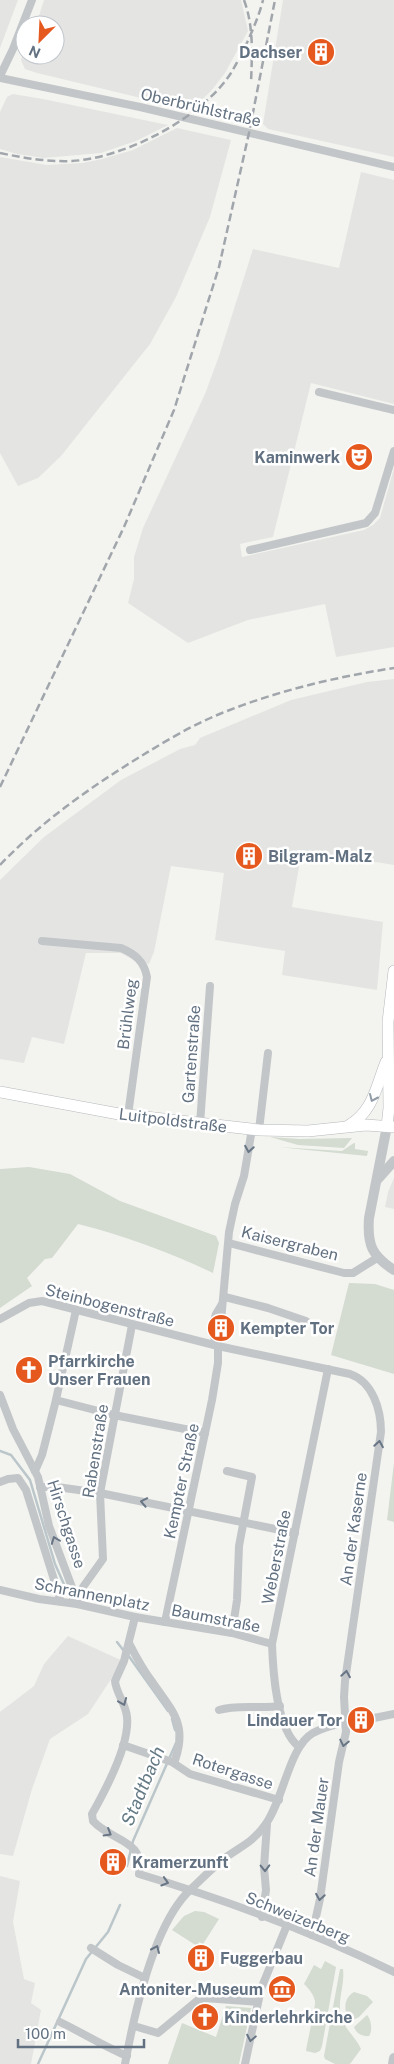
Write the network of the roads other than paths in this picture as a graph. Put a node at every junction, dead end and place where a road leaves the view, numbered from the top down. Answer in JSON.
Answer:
{"nodes":[{"id":1,"x":32,"y":0,"type":"edge"},
{"id":2,"x":0,"y":77,"type":"edge"},
{"id":3,"x":394,"y":167,"type":"edge"},
{"id":4,"x":319,"y":392,"type":"dead end"},
{"id":5,"x":394,"y":410,"type":"edge"},
{"id":6,"x":394,"y":451,"type":"edge"},
{"id":7,"x":250,"y":550,"type":"dead end"},
{"id":8,"x":42,"y":941,"type":"dead end"},
{"id":9,"x":394,"y":972,"type":"edge"},
{"id":10,"x":210,"y":986,"type":"dead end"},
{"id":11,"x":268,"y":1053,"type":"dead end"},
{"id":12,"x":387,"y":1060,"type":"junction"},
{"id":13,"x":391,"y":1089,"type":"edge"},
{"id":14,"x":0,"y":1092,"type":"edge"},
{"id":15,"x":128,"y":1115,"type":"junction"},
{"id":16,"x":200,"y":1124,"type":"junction"},
{"id":17,"x":390,"y":1126,"type":"edge"},
{"id":18,"x":347,"y":1127,"type":"junction"},
{"id":19,"x":255,"y":1130,"type":"junction"},
{"id":20,"x":394,"y":1161,"type":"edge"},
{"id":21,"x":377,"y":1179,"type":"junction"},
{"id":22,"x":229,"y":1243,"type":"junction"},
{"id":23,"x":377,"y":1258,"type":"junction"},
{"id":24,"x":394,"y":1270,"type":"edge"},
{"id":25,"x":225,"y":1299,"type":"junction"},
{"id":26,"x":76,"y":1310,"type":"junction"},
{"id":27,"x":0,"y":1319,"type":"edge"},
{"id":28,"x":221,"y":1321,"type":"tunnel mouth"},
{"id":29,"x":306,"y":1321,"type":"dead end"},
{"id":30,"x":132,"y":1325,"type":"junction"},
{"id":31,"x":218,"y":1336,"type":"tunnel mouth"},
{"id":32,"x":218,"y":1346,"type":"junction"},
{"id":33,"x":328,"y":1369,"type":"junction"},
{"id":34,"x":0,"y":1396,"type":"edge"},
{"id":35,"x":56,"y":1400,"type":"junction"},
{"id":36,"x":114,"y":1415,"type":"junction"},
{"id":37,"x":205,"y":1433,"type":"junction"},
{"id":38,"x":227,"y":1471,"type":"dead end"},
{"id":39,"x":30,"y":1478,"type":"junction"},
{"id":40,"x":0,"y":1482,"type":"edge"},
{"id":41,"x":40,"y":1487,"type":"junction"},
{"id":42,"x":100,"y":1493,"type":"junction"},
{"id":43,"x":189,"y":1510,"type":"junction"},
{"id":44,"x":243,"y":1523,"type":"junction"},
{"id":45,"x":295,"y":1532,"type":"junction"},
{"id":46,"x":0,"y":1590,"type":"edge"},
{"id":47,"x":61,"y":1602,"type":"junction"},
{"id":48,"x":75,"y":1604,"type":"junction"},
{"id":49,"x":135,"y":1617,"type":"junction"},
{"id":50,"x":155,"y":1620,"type":"joint"},
{"id":51,"x":165,"y":1622,"type":"junction"},
{"id":52,"x":232,"y":1632,"type":"junction"},
{"id":53,"x":272,"y":1644,"type":"junction"},
{"id":54,"x":127,"y":1650,"type":"junction"},
{"id":55,"x":280,"y":1706,"type":"junction"},
{"id":56,"x":219,"y":1710,"type":"dead end"},
{"id":57,"x":394,"y":1714,"type":"edge"},
{"id":58,"x":369,"y":1719,"type":"tunnel mouth"},
{"id":59,"x":350,"y":1722,"type":"junction"},
{"id":60,"x":123,"y":1745,"type":"junction"},
{"id":61,"x":299,"y":1747,"type":"junction"},
{"id":62,"x":171,"y":1762,"type":"junction"},
{"id":63,"x":279,"y":1800,"type":"junction"},
{"id":64,"x":267,"y":1824,"type":"junction"},
{"id":65,"x":191,"y":1890,"type":"junction"},
{"id":66,"x":262,"y":1916,"type":"junction"},
{"id":67,"x":287,"y":1925,"type":"junction"},
{"id":68,"x":312,"y":1935,"type":"junction"},
{"id":69,"x":93,"y":1949,"type":"dead end"},
{"id":70,"x":394,"y":1972,"type":"edge"},
{"id":71,"x":145,"y":1978,"type":"junction"},
{"id":72,"x":258,"y":2002,"type":"junction"},
{"id":73,"x":60,"y":2022,"type":"dead end"},
{"id":74,"x":134,"y":2026,"type":"junction"},
{"id":75,"x":394,"y":2058,"type":"edge"},
{"id":76,"x":126,"y":2060,"type":"edge"},
{"id":77,"x":246,"y":2064,"type":"edge"},
{"id":78,"x":393,"y":2064,"type":"edge"}],
"edges":[{"from":1,"to":2,"type":"street"},
{"from":2,"to":3,"type":"street","name":"Oberbrühlstraße"},
{"from":4,"to":5,"type":"street"},
{"from":6,"to":7,"type":"street"},
{"from":8,"to":15,"type":"street","name":"Brühlweg"},
{"from":9,"to":12,"type":"main road"},
{"from":10,"to":16,"type":"street","name":"Gartenstraße"},
{"from":11,"to":19,"type":"street","name":"Kempter Straße"},
{"from":12,"to":13,"type":"main road"},
{"from":12,"to":18,"type":"main road","one_way":true},
{"from":13,"to":17,"type":"main road"},
{"from":14,"to":15,"type":"main road","name":"Luitpoldstraße"},
{"from":15,"to":16,"type":"main road","name":"Luitpoldstraße"},
{"from":16,"to":19,"type":"main road","name":"Luitpoldstraße"},
{"from":17,"to":18,"type":"main road","name":"Luitpoldstraße"},
{"from":17,"to":21,"type":"street"},
{"from":18,"to":19,"type":"main road","name":"Luitpoldstraße"},
{"from":19,"to":22,"type":"street","name":"Kempter Straße","one_way":true},
{"from":20,"to":21,"type":"street"},
{"from":21,"to":23,"type":"street"},
{"from":22,"to":23,"type":"street","name":"Kaisergraben"},
{"from":22,"to":25,"type":"street","name":"Kempter Straße"},
{"from":23,"to":24,"type":"street"},
{"from":25,"to":28,"type":"street","name":"Kempter Straße"},
{"from":25,"to":29,"type":"street"},
{"from":25,"to":32,"type":"street","name":"Kempter Straße"},
{"from":26,"to":27,"type":"street","name":"Steinbogenstraße"},
{"from":26,"to":30,"type":"street","name":"Steinbogenstraße"},
{"from":26,"to":35,"type":"street"},
{"from":30,"to":32,"type":"street","name":"Steinbogenstraße"},
{"from":30,"to":36,"type":"street","name":"Rabenstraße"},
{"from":31,"to":32,"type":"street","name":"Kempter Straße"},
{"from":32,"to":33,"type":"street","name":"Steinbogenstraße"},
{"from":32,"to":37,"type":"street","name":"Kempter Straße"},
{"from":33,"to":45,"type":"street","name":"Weberstraße"},
{"from":59,"to":33,"type":"street","name":"An der Kaserne","one_way":true},
{"from":34,"to":39,"type":"street"},
{"from":35,"to":36,"type":"street"},
{"from":35,"to":39,"type":"street"},
{"from":36,"to":37,"type":"street"},
{"from":36,"to":42,"type":"street","name":"Rabenstraße"},
{"from":37,"to":43,"type":"street","name":"Kempter Straße"},
{"from":38,"to":44,"type":"street"},
{"from":39,"to":40,"type":"street"},
{"from":39,"to":41,"type":"street","name":"Hirschgasse"},
{"from":39,"to":47,"type":"street","name":"Hirschgasse"},
{"from":41,"to":42,"type":"street"},
{"from":48,"to":41,"type":"street","name":"Hirschgasse","one_way":true},
{"from":43,"to":42,"type":"street","one_way":true},
{"from":42,"to":48,"type":"street","name":"Rabenstraße"},
{"from":43,"to":44,"type":"street"},
{"from":43,"to":51,"type":"street","name":"Kempter Straße"},
{"from":44,"to":45,"type":"street"},
{"from":44,"to":52,"type":"street"},
{"from":45,"to":53,"type":"street","name":"Weberstraße"},
{"from":46,"to":47,"type":"street","name":"Schrannenplatz"},
{"from":47,"to":48,"type":"street","name":"Schrannenplatz"},
{"from":48,"to":49,"type":"street","name":"Schrannenplatz"},
{"from":49,"to":50,"type":"street","name":"Schrannenplatz"},
{"from":49,"to":54,"type":"street"},
{"from":50,"to":51,"type":"street","name":"Baumstraße"},
{"from":51,"to":52,"type":"street","name":"Baumstraße"},
{"from":52,"to":53,"type":"street","name":"Baumstraße"},
{"from":53,"to":55,"type":"street","name":"Weberstraße"},
{"from":54,"to":60,"type":"street","one_way":true},
{"from":54,"to":62,"type":"street"},
{"from":55,"to":56,"type":"street"},
{"from":55,"to":61,"type":"street","name":"Weberstraße"},
{"from":57,"to":58,"type":"street"},
{"from":59,"to":61,"type":"street"},
{"from":59,"to":68,"type":"street","name":"An der Mauer","one_way":true},
{"from":60,"to":62,"type":"street","name":"Rotergasse"},
{"from":60,"to":65,"type":"street","name":"Schweizerberg","one_way":true},
{"from":61,"to":63,"type":"street"},
{"from":62,"to":63,"type":"street","name":"Rotergasse"},
{"from":63,"to":64,"type":"street"},
{"from":64,"to":65,"type":"street"},
{"from":64,"to":66,"type":"street","one_way":true},
{"from":65,"to":66,"type":"street","name":"Schweizerberg"},
{"from":71,"to":65,"type":"street","one_way":true},
{"from":66,"to":67,"type":"street","name":"Schweizerberg"},
{"from":67,"to":68,"type":"street","name":"Schweizerberg"},
{"from":67,"to":72,"type":"street"},
{"from":68,"to":70,"type":"street","name":"Schweizerberg"},
{"from":69,"to":71,"type":"street"},
{"from":71,"to":74,"type":"street"},
{"from":72,"to":74,"type":"street"},
{"from":72,"to":77,"type":"street","one_way":true},
{"from":73,"to":76,"type":"street"},
{"from":74,"to":76,"type":"street"},
{"from":75,"to":78,"type":"street"}]}
